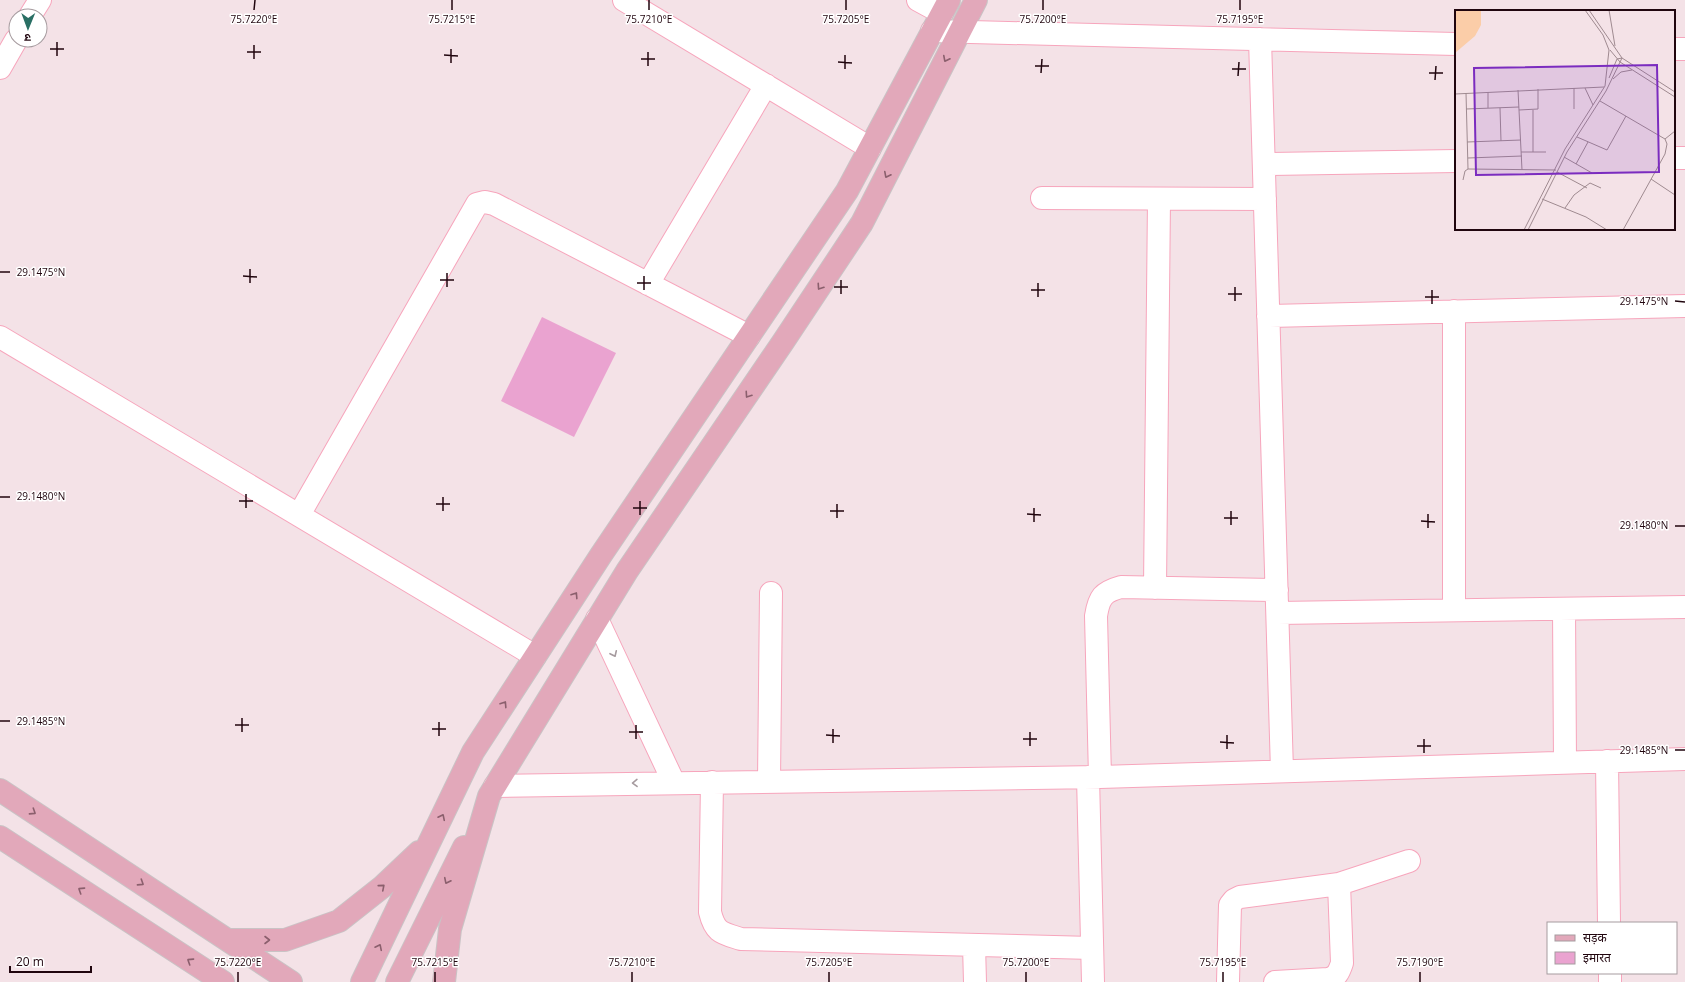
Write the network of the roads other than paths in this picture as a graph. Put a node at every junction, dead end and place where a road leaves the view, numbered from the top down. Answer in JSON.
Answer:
{"nodes":[{"id":1,"x":624,"y":0,"type":"edge"},
{"id":2,"x":918,"y":0,"type":"edge"},
{"id":3,"x":976,"y":0,"type":"edge"},
{"id":4,"x":941,"y":15,"type":"edge"},
{"id":5,"x":960,"y":32,"type":"junction"},
{"id":6,"x":1260,"y":39,"type":"junction"},
{"id":7,"x":1455,"y":44,"type":"edge"},
{"id":8,"x":11,"y":48,"type":"edge"},
{"id":9,"x":0,"y":68,"type":"edge"},
{"id":10,"x":766,"y":85,"type":"junction"},
{"id":11,"x":870,"y":148,"type":"junction"},
{"id":12,"x":1455,"y":161,"type":"edge"},
{"id":13,"x":1264,"y":164,"type":"junction"},
{"id":14,"x":1042,"y":198,"type":"dead end"},
{"id":15,"x":1159,"y":198,"type":"junction"},
{"id":16,"x":1265,"y":200,"type":"junction"},
{"id":17,"x":648,"y":284,"type":"junction"},
{"id":18,"x":1685,"y":306,"type":"edge"},
{"id":19,"x":1454,"y":311,"type":"junction"},
{"id":20,"x":1268,"y":316,"type":"junction"},
{"id":21,"x":749,"y":336,"type":"junction"},
{"id":22,"x":0,"y":337,"type":"edge"},
{"id":23,"x":299,"y":515,"type":"junction"},
{"id":24,"x":1155,"y":588,"type":"junction"},
{"id":25,"x":1277,"y":590,"type":"junction"},
{"id":26,"x":771,"y":593,"type":"dead end"},
{"id":27,"x":1685,"y":607,"type":"edge"},
{"id":28,"x":1564,"y":609,"type":"junction"},
{"id":29,"x":1454,"y":610,"type":"junction"},
{"id":30,"x":1278,"y":613,"type":"junction"},
{"id":31,"x":597,"y":619,"type":"junction"},
{"id":32,"x":535,"y":656,"type":"junction"},
{"id":33,"x":1685,"y":759,"type":"edge"},
{"id":34,"x":1607,"y":761,"type":"junction"},
{"id":35,"x":1565,"y":762,"type":"junction"},
{"id":36,"x":1282,"y":771,"type":"junction"},
{"id":37,"x":1094,"y":777,"type":"junction"},
{"id":38,"x":770,"y":781,"type":"junction"},
{"id":39,"x":712,"y":782,"type":"junction"},
{"id":40,"x":674,"y":783,"type":"junction"},
{"id":41,"x":0,"y":790,"type":"edge"},
{"id":42,"x":492,"y":791,"type":"junction"},
{"id":43,"x":0,"y":837,"type":"edge"},
{"id":44,"x":430,"y":842,"type":"junction"},
{"id":45,"x":1409,"y":861,"type":"dead end"},
{"id":46,"x":1339,"y":884,"type":"junction"},
{"id":47,"x":1609,"y":922,"type":"edge"},
{"id":48,"x":228,"y":940,"type":"junction"},
{"id":49,"x":974,"y":945,"type":"junction"},
{"id":50,"x":1092,"y":948,"type":"junction"},
{"id":51,"x":223,"y":982,"type":"edge"},
{"id":52,"x":292,"y":982,"type":"edge"},
{"id":53,"x":362,"y":982,"type":"edge"},
{"id":54,"x":397,"y":982,"type":"edge"},
{"id":55,"x":444,"y":982,"type":"edge"},
{"id":56,"x":975,"y":982,"type":"edge"},
{"id":57,"x":1093,"y":982,"type":"edge"},
{"id":58,"x":1228,"y":982,"type":"edge"},
{"id":59,"x":1275,"y":982,"type":"edge"}],
"edges":[{"from":1,"to":10,"type":"street"},
{"from":2,"to":4,"type":"street"},
{"from":3,"to":5,"type":"main road"},
{"from":4,"to":5,"type":"street"},
{"from":4,"to":11,"type":"main road"},
{"from":5,"to":6,"type":"street"},
{"from":5,"to":31,"type":"main road","one_way":true},
{"from":6,"to":7,"type":"street"},
{"from":6,"to":13,"type":"street"},
{"from":8,"to":9,"type":"street"},
{"from":10,"to":11,"type":"street"},
{"from":10,"to":17,"type":"street"},
{"from":11,"to":21,"type":"main road"},
{"from":12,"to":13,"type":"street"},
{"from":13,"to":16,"type":"street"},
{"from":14,"to":15,"type":"street"},
{"from":15,"to":16,"type":"street"},
{"from":15,"to":24,"type":"street"},
{"from":16,"to":20,"type":"street"},
{"from":17,"to":21,"type":"street"},
{"from":17,"to":23,"type":"street"},
{"from":18,"to":19,"type":"street"},
{"from":19,"to":20,"type":"street"},
{"from":19,"to":29,"type":"street"},
{"from":20,"to":25,"type":"street"},
{"from":32,"to":21,"type":"main road","one_way":true},
{"from":22,"to":23,"type":"street"},
{"from":23,"to":32,"type":"street"},
{"from":24,"to":25,"type":"street"},
{"from":24,"to":37,"type":"street"},
{"from":25,"to":30,"type":"street"},
{"from":26,"to":38,"type":"street"},
{"from":27,"to":28,"type":"street"},
{"from":28,"to":29,"type":"street"},
{"from":28,"to":35,"type":"street"},
{"from":29,"to":30,"type":"street"},
{"from":30,"to":36,"type":"street"},
{"from":31,"to":40,"type":"street","one_way":true},
{"from":31,"to":42,"type":"main road"},
{"from":44,"to":32,"type":"main road","one_way":true},
{"from":33,"to":34,"type":"street"},
{"from":34,"to":35,"type":"street"},
{"from":34,"to":47,"type":"street"},
{"from":35,"to":36,"type":"street"},
{"from":36,"to":37,"type":"street"},
{"from":37,"to":38,"type":"street"},
{"from":37,"to":50,"type":"street"},
{"from":38,"to":39,"type":"street"},
{"from":39,"to":40,"type":"street"},
{"from":39,"to":49,"type":"street"},
{"from":40,"to":42,"type":"street","one_way":true},
{"from":41,"to":48,"type":"main road","one_way":true},
{"from":42,"to":54,"type":"main road","one_way":true},
{"from":42,"to":55,"type":"main road"},
{"from":51,"to":43,"type":"main road","one_way":true},
{"from":48,"to":44,"type":"main road","one_way":true},
{"from":53,"to":44,"type":"main road","one_way":true},
{"from":45,"to":46,"type":"street"},
{"from":46,"to":58,"type":"street"},
{"from":46,"to":59,"type":"street"},
{"from":48,"to":52,"type":"main road"},
{"from":49,"to":50,"type":"street"},
{"from":49,"to":56,"type":"street"},
{"from":50,"to":57,"type":"street"}]}
